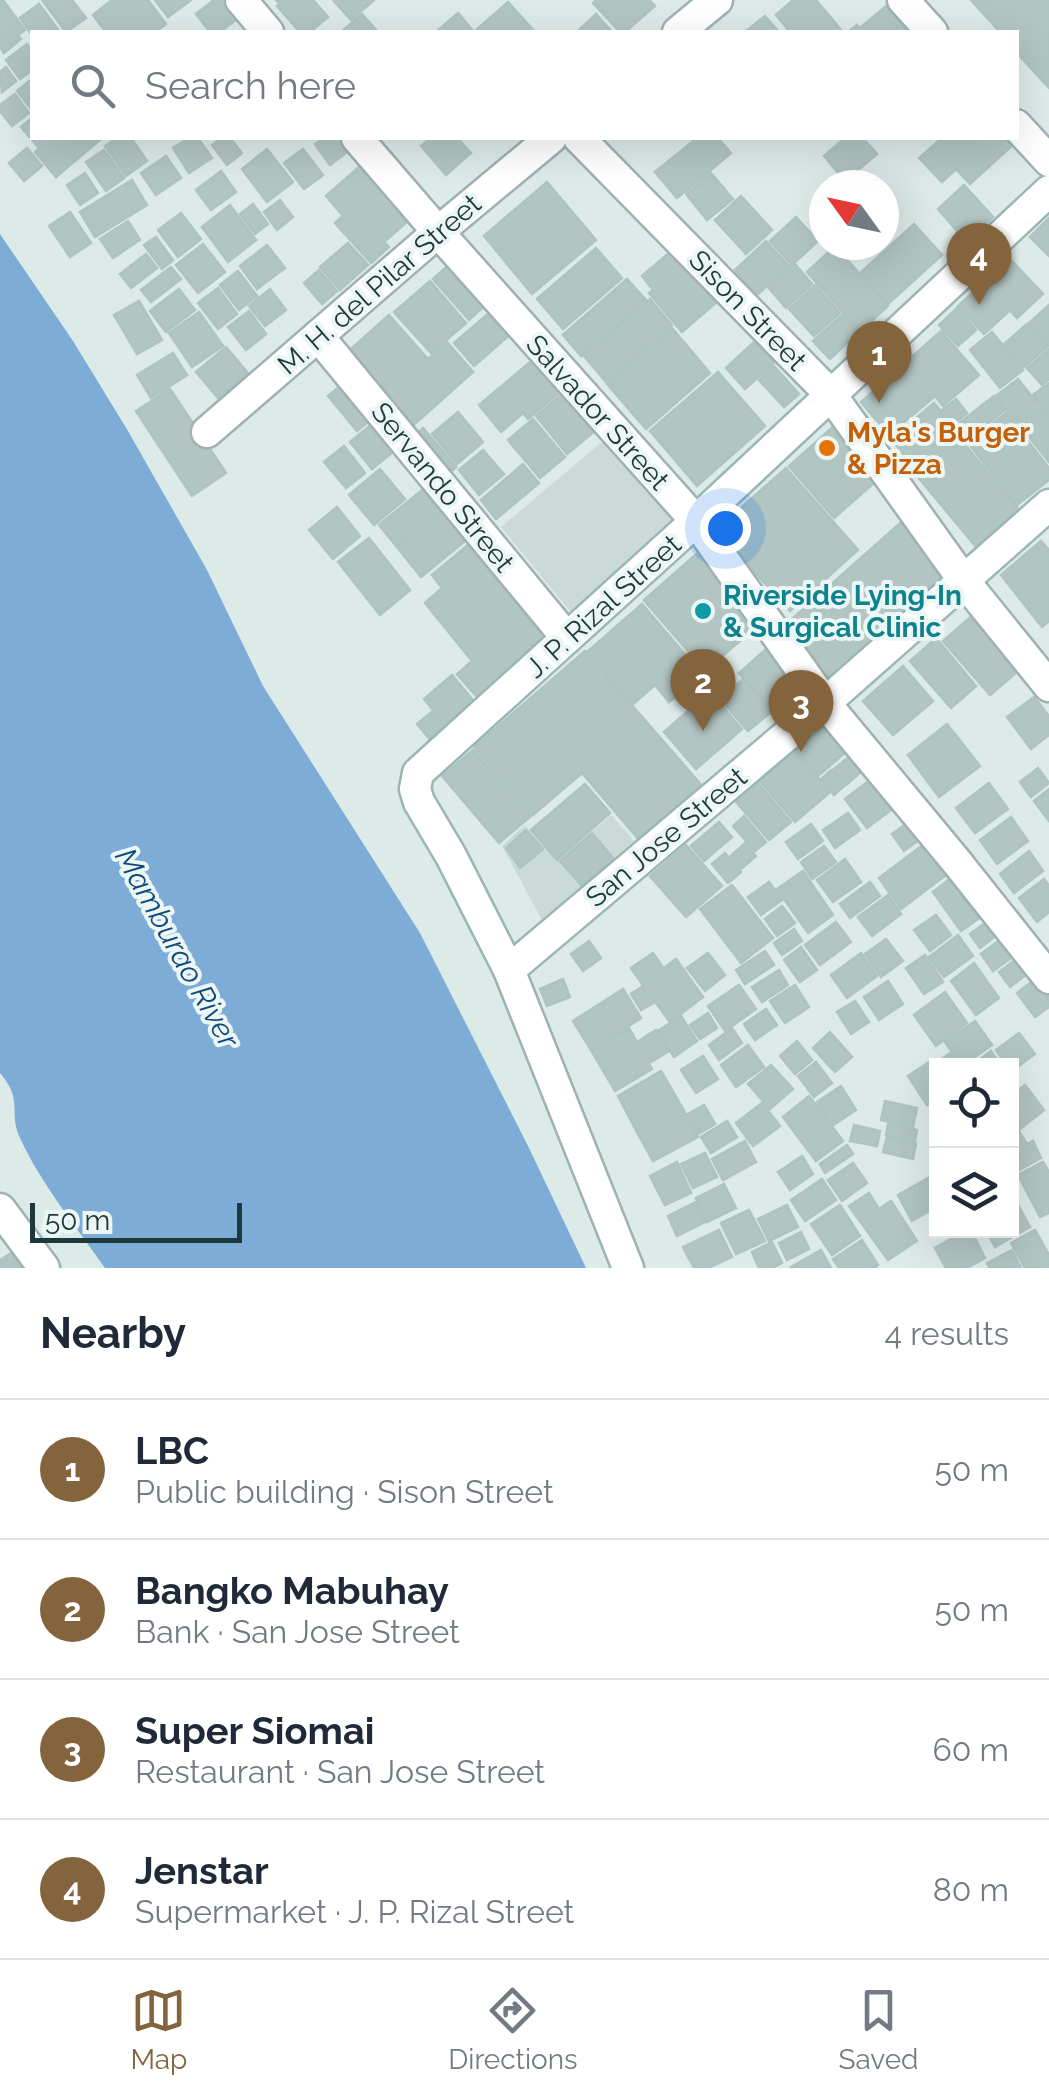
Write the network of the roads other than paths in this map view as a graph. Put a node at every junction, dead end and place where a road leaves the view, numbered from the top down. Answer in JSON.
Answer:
{"nodes":[{"id":1,"x":240,"y":0,"type":"edge"},
{"id":2,"x":717,"y":0,"type":"edge"},
{"id":3,"x":903,"y":0,"type":"edge"},
{"id":4,"x":266,"y":30,"type":"edge"},
{"id":5,"x":680,"y":30,"type":"edge"},
{"id":6,"x":930,"y":30,"type":"edge"},
{"id":7,"x":1019,"y":129,"type":"edge"},
{"id":8,"x":359,"y":140,"type":"edge"},
{"id":9,"x":550,"y":140,"type":"edge"},
{"id":10,"x":581,"y":140,"type":"edge"},
{"id":11,"x":1049,"y":161,"type":"edge"},
{"id":12,"x":1049,"y":191,"type":"edge"},
{"id":13,"x":438,"y":232,"type":"junction"},
{"id":14,"x":318,"y":336,"type":"junction"},
{"id":15,"x":832,"y":395,"type":"junction"},
{"id":16,"x":207,"y":432,"type":"dead end"},
{"id":17,"x":1049,"y":505,"type":"edge"},
{"id":18,"x":696,"y":521,"type":"junction"},
{"id":19,"x":964,"y":581,"type":"junction"},
{"id":20,"x":567,"y":638,"type":"junction"},
{"id":21,"x":1049,"y":686,"type":"edge"},
{"id":22,"x":824,"y":703,"type":"junction"},
{"id":23,"x":508,"y":970,"type":"junction"},
{"id":24,"x":1049,"y":978,"type":"edge"},
{"id":25,"x":0,"y":1209,"type":"edge"},
{"id":26,"x":44,"y":1268,"type":"edge"},
{"id":27,"x":628,"y":1268,"type":"edge"}],
"edges":[{"from":1,"to":4,"type":"street"},
{"from":2,"to":5,"type":"street"},
{"from":3,"to":6,"type":"street"},
{"from":7,"to":11,"type":"street"},
{"from":8,"to":13,"type":"street","name":"Salvador Street"},
{"from":9,"to":13,"type":"street","name":"M. H. del Pilar Street"},
{"from":10,"to":15,"type":"street","name":"Sison Street"},
{"from":12,"to":15,"type":"street","name":"J. P. Rizal Street"},
{"from":13,"to":14,"type":"street","name":"M. H. del Pilar Street"},
{"from":13,"to":18,"type":"street","name":"Salvador Street"},
{"from":14,"to":16,"type":"street","name":"M. H. del Pilar Street"},
{"from":14,"to":20,"type":"street","name":"Servando Street"},
{"from":15,"to":18,"type":"street","name":"J. P. Rizal Street"},
{"from":15,"to":19,"type":"street","name":"Sison Street"},
{"from":17,"to":19,"type":"street","name":"San Jose Street"},
{"from":18,"to":20,"type":"street","name":"J. P. Rizal Street"},
{"from":18,"to":22,"type":"street","name":"Salvador Street"},
{"from":19,"to":21,"type":"street","name":"Sison Street"},
{"from":19,"to":22,"type":"street","name":"San Jose Street"},
{"from":20,"to":23,"type":"street","name":"J. P. Rizal Street"},
{"from":22,"to":23,"type":"street","name":"San Jose Street"},
{"from":22,"to":24,"type":"street","name":"Salvador Street"},
{"from":23,"to":27,"type":"street"},
{"from":25,"to":26,"type":"street"}]}
